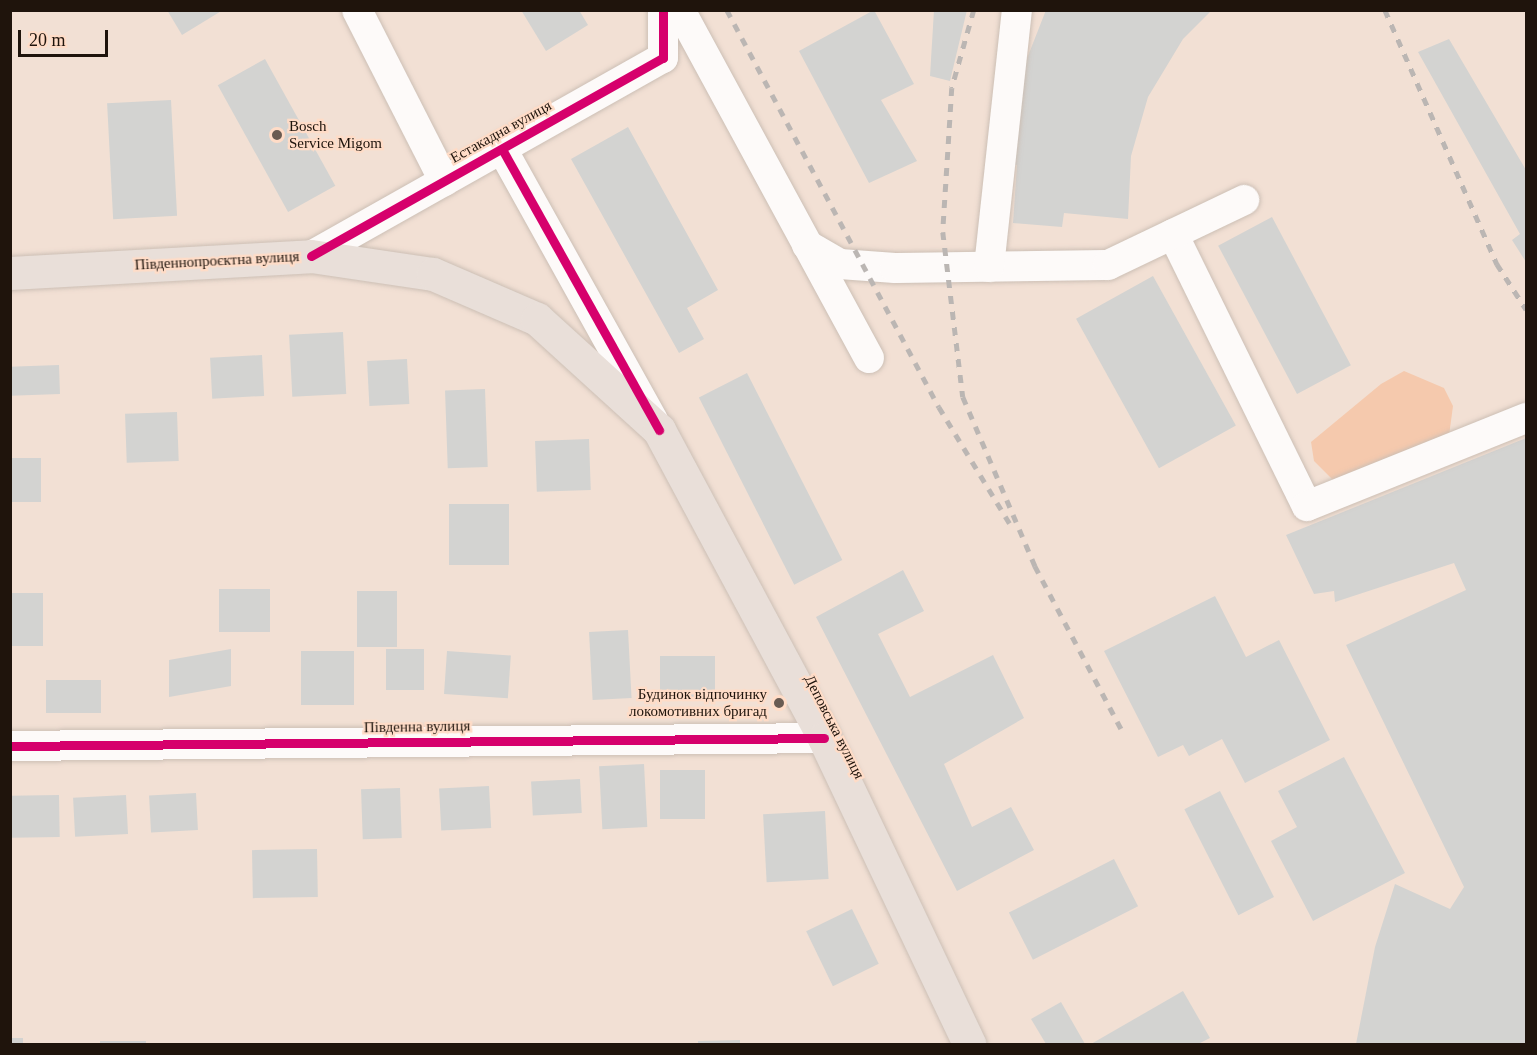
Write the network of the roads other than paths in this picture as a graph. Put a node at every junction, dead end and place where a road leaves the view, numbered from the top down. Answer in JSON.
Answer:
{"nodes":[{"id":1,"x":357,"y":10,"type":"edge"},
{"id":2,"x":663,"y":10,"type":"edge"},
{"id":3,"x":680,"y":10,"type":"edge"},
{"id":4,"x":1017,"y":10,"type":"edge"},
{"id":5,"x":502,"y":149,"type":"junction"},
{"id":6,"x":444,"y":181,"type":"junction"},
{"id":7,"x":1244,"y":200,"type":"dead end"},
{"id":8,"x":1173,"y":234,"type":"junction"},
{"id":9,"x":807,"y":245,"type":"junction"},
{"id":10,"x":311,"y":256,"type":"junction"},
{"id":11,"x":989,"y":267,"type":"junction"},
{"id":12,"x":10,"y":273,"type":"edge"},
{"id":13,"x":869,"y":358,"type":"dead end"},
{"id":14,"x":1527,"y":418,"type":"edge"},
{"id":15,"x":659,"y":430,"type":"junction"},
{"id":16,"x":824,"y":738,"type":"junction"},
{"id":17,"x":10,"y":746,"type":"edge"},
{"id":18,"x":969,"y":1044,"type":"edge"}],
"edges":[{"from":1,"to":6,"type":"street"},
{"from":2,"to":5,"type":"street","name":"Естакадна вулиця"},
{"from":3,"to":9,"type":"street"},
{"from":4,"to":11,"type":"street"},
{"from":5,"to":6,"type":"street","name":"Естакадна вулиця"},
{"from":5,"to":15,"type":"street"},
{"from":6,"to":10,"type":"street","name":"Естакадна вулиця"},
{"from":7,"to":8,"type":"street"},
{"from":8,"to":11,"type":"street"},
{"from":8,"to":14,"type":"street"},
{"from":9,"to":11,"type":"street"},
{"from":9,"to":13,"type":"street"},
{"from":10,"to":12,"type":"main road","name":"Південнопроєктна вулиця"},
{"from":10,"to":15,"type":"main road","name":"Південнопроєктна вулиця"},
{"from":15,"to":16,"type":"main road","name":"Деповська вулиця"},
{"from":16,"to":17,"type":"street","name":"Південна вулиця"},
{"from":16,"to":18,"type":"main road","name":"Деповська вулиця"}]}
